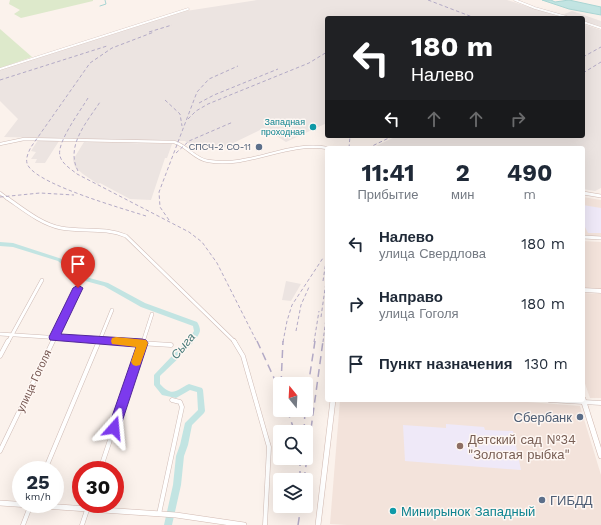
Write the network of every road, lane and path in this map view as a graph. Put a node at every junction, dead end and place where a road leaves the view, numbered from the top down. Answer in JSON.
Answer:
{"nodes":[{"id":1,"x":515,"y":0,"type":"edge"},
{"id":2,"x":188,"y":9,"type":"dead end"},
{"id":3,"x":563,"y":16,"type":"edge"},
{"id":4,"x":585,"y":23,"type":"edge"},
{"id":5,"x":601,"y":28,"type":"edge"},
{"id":6,"x":0,"y":69,"type":"edge"},
{"id":7,"x":0,"y":144,"type":"edge"},
{"id":8,"x":325,"y":148,"type":"edge"},
{"id":9,"x":0,"y":193,"type":"edge"},
{"id":10,"x":585,"y":193,"type":"edge"},
{"id":11,"x":601,"y":196,"type":"edge"},
{"id":12,"x":585,"y":237,"type":"edge"},
{"id":13,"x":601,"y":238,"type":"edge"},
{"id":14,"x":42,"y":280,"type":"dead end"},
{"id":15,"x":78,"y":288,"type":"dead end"},
{"id":16,"x":585,"y":290,"type":"edge"},
{"id":17,"x":601,"y":291,"type":"edge"},
{"id":18,"x":112,"y":310,"type":"dead end"},
{"id":19,"x":152,"y":314,"type":"dead end"},
{"id":20,"x":0,"y":334,"type":"edge"},
{"id":21,"x":12,"y":335,"type":"junction"},
{"id":22,"x":54,"y":337,"type":"junction"},
{"id":23,"x":99,"y":340,"type":"junction"},
{"id":24,"x":142,"y":343,"type":"junction"},
{"id":25,"x":171,"y":345,"type":"dead end"},
{"id":26,"x":0,"y":356,"type":"edge"},
{"id":27,"x":172,"y":400,"type":"dead end"},
{"id":28,"x":585,"y":401,"type":"edge"},
{"id":29,"x":333,"y":402,"type":"edge"},
{"id":30,"x":583,"y":402,"type":"edge"},
{"id":31,"x":601,"y":403,"type":"edge"},
{"id":32,"x":0,"y":451,"type":"edge"},
{"id":33,"x":601,"y":456,"type":"edge"},
{"id":34,"x":49,"y":461,"type":"edge"},
{"id":35,"x":103,"y":461,"type":"edge"},
{"id":36,"x":0,"y":503,"type":"edge"},
{"id":37,"x":12,"y":503,"type":"edge"},
{"id":38,"x":124,"y":510,"type":"edge"},
{"id":39,"x":28,"y":513,"type":"edge"},
{"id":40,"x":86,"y":513,"type":"edge"},
{"id":41,"x":159,"y":514,"type":"junction"},
{"id":42,"x":23,"y":525,"type":"edge"},
{"id":43,"x":82,"y":525,"type":"edge"},
{"id":44,"x":244,"y":525,"type":"edge"},
{"id":45,"x":265,"y":525,"type":"edge"},
{"id":46,"x":318,"y":525,"type":"edge"}],
"edges":[{"from":1,"to":3,"type":"street"},
{"from":2,"to":6,"type":"street"},
{"from":4,"to":5,"type":"street"},
{"from":7,"to":8,"type":"street"},
{"from":9,"to":45,"type":"street"},
{"from":10,"to":11,"type":"street"},
{"from":12,"to":13,"type":"street"},
{"from":14,"to":21,"type":"street"},
{"from":15,"to":22,"type":"street","name":"улица Гоголя"},
{"from":16,"to":17,"type":"street"},
{"from":18,"to":23,"type":"street"},
{"from":19,"to":24,"type":"street"},
{"from":20,"to":21,"type":"street"},
{"from":21,"to":22,"type":"street"},
{"from":21,"to":26,"type":"street"},
{"from":22,"to":23,"type":"street"},
{"from":22,"to":32,"type":"street","name":"улица Гоголя"},
{"from":23,"to":24,"type":"street"},
{"from":23,"to":34,"type":"street"},
{"from":24,"to":25,"type":"street"},
{"from":24,"to":35,"type":"street"},
{"from":27,"to":41,"type":"street"},
{"from":28,"to":31,"type":"street"},
{"from":29,"to":46,"type":"street"},
{"from":30,"to":33,"type":"street"},
{"from":36,"to":37,"type":"street"},
{"from":38,"to":41,"type":"street"},
{"from":39,"to":42,"type":"street"},
{"from":40,"to":43,"type":"street"},
{"from":41,"to":44,"type":"street"}]}
